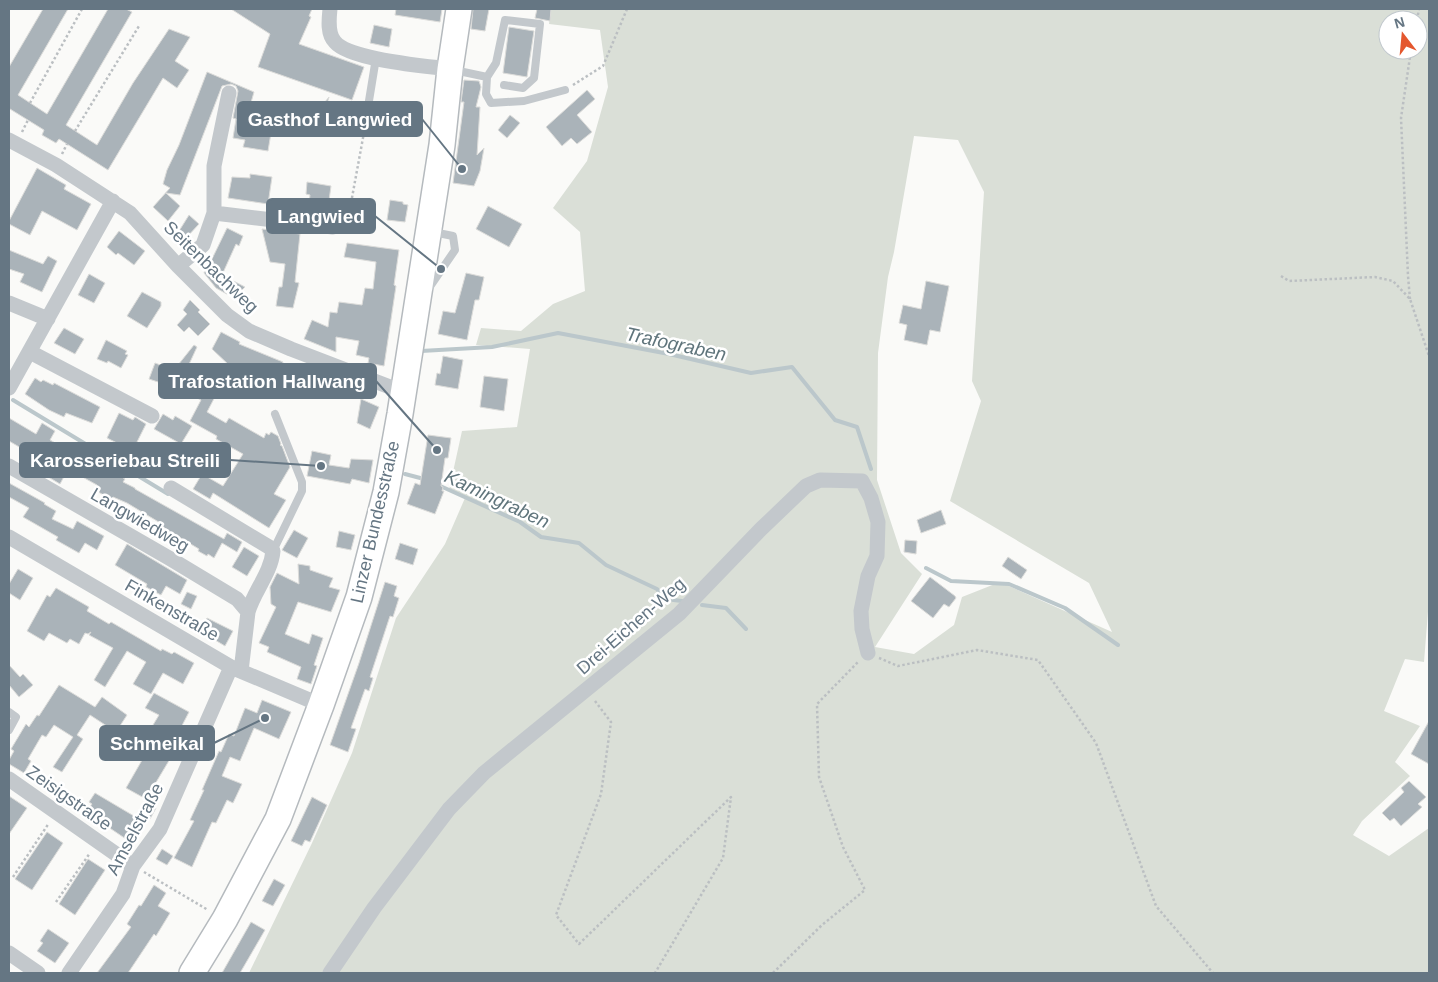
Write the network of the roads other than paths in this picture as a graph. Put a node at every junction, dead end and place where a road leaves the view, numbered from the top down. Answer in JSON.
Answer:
{"nodes":[{"id":1,"x":330,"y":9,"type":"edge"},
{"id":2,"x":459,"y":9,"type":"edge"},
{"id":3,"x":376,"y":58,"type":"junction"},
{"id":4,"x":450,"y":70,"type":"junction"},
{"id":5,"x":488,"y":77,"type":"junction"},
{"id":6,"x":504,"y":85,"type":"dead end"},
{"id":7,"x":565,"y":90,"type":"road end"},
{"id":8,"x":229,"y":93,"type":"dead end"},
{"id":9,"x":366,"y":119,"type":"road end"},
{"id":10,"x":9,"y":140,"type":"edge"},
{"id":11,"x":113,"y":201,"type":"junction"},
{"id":12,"x":214,"y":213,"type":"junction"},
{"id":13,"x":349,"y":217,"type":"road end"},
{"id":14,"x":178,"y":266,"type":"junction"},
{"id":15,"x":9,"y":303,"type":"edge"},
{"id":16,"x":48,"y":319,"type":"junction"},
{"id":17,"x":30,"y":352,"type":"junction"},
{"id":18,"x":9,"y":388,"type":"edge"},
{"id":19,"x":403,"y":392,"type":"junction"},
{"id":20,"x":275,"y":414,"type":"dead end"},
{"id":21,"x":152,"y":416,"type":"dead end"},
{"id":22,"x":9,"y":466,"type":"edge"},
{"id":23,"x":171,"y":488,"type":"dead end"},
{"id":24,"x":9,"y":537,"type":"edge"},
{"id":25,"x":273,"y":551,"type":"junction"},
{"id":26,"x":248,"y":612,"type":"junction"},
{"id":27,"x":868,"y":653,"type":"road end"},
{"id":28,"x":236,"y":669,"type":"junction"},
{"id":29,"x":321,"y":706,"type":"junction"},
{"id":30,"x":9,"y":712,"type":"edge"},
{"id":31,"x":9,"y":730,"type":"edge"},
{"id":32,"x":9,"y":779,"type":"edge"},
{"id":33,"x":133,"y":866,"type":"junction"},
{"id":34,"x":9,"y":953,"type":"edge"},
{"id":35,"x":38,"y":973,"type":"edge"},
{"id":36,"x":69,"y":973,"type":"edge"},
{"id":37,"x":192,"y":973,"type":"edge"},
{"id":38,"x":330,"y":973,"type":"edge"}],
"edges":[{"from":1,"to":3,"type":"street"},
{"from":2,"to":4,"type":"main road","name":"Linzer Bundesstraße"},
{"from":3,"to":4,"type":"street"},
{"from":3,"to":9,"type":"lane"},
{"from":4,"to":5,"type":"lane"},
{"from":4,"to":19,"type":"main road","name":"Linzer Bundesstraße"},
{"from":5,"to":6,"type":"lane"},
{"from":5,"to":7,"type":"lane"},
{"from":8,"to":12,"type":"street"},
{"from":10,"to":11,"type":"street","name":"Seitenbachweg"},
{"from":11,"to":14,"type":"street","name":"Seitenbachweg"},
{"from":11,"to":16,"type":"street"},
{"from":12,"to":13,"type":"street"},
{"from":12,"to":14,"type":"street"},
{"from":14,"to":19,"type":"street","name":"Seitenbachweg"},
{"from":15,"to":16,"type":"street"},
{"from":16,"to":17,"type":"street"},
{"from":17,"to":18,"type":"street"},
{"from":17,"to":21,"type":"street"},
{"from":19,"to":29,"type":"main road","name":"Linzer Bundesstraße"},
{"from":20,"to":25,"type":"lane"},
{"from":22,"to":26,"type":"street","name":"Langwiedweg"},
{"from":23,"to":25,"type":"street"},
{"from":24,"to":28,"type":"street","name":"Finkenstraße"},
{"from":25,"to":26,"type":"street"},
{"from":26,"to":28,"type":"street"},
{"from":27,"to":38,"type":"street","name":"Drei-Eichen-Weg"},
{"from":28,"to":29,"type":"street","name":"Finkenstraße"},
{"from":28,"to":33,"type":"street","name":"Amselstraße"},
{"from":29,"to":37,"type":"main road","name":"Linzer Bundesstraße"},
{"from":30,"to":31,"type":"lane"},
{"from":32,"to":33,"type":"street","name":"Zeisigstraße"},
{"from":33,"to":36,"type":"street","name":"Amselstraße"},
{"from":34,"to":35,"type":"street"}]}
